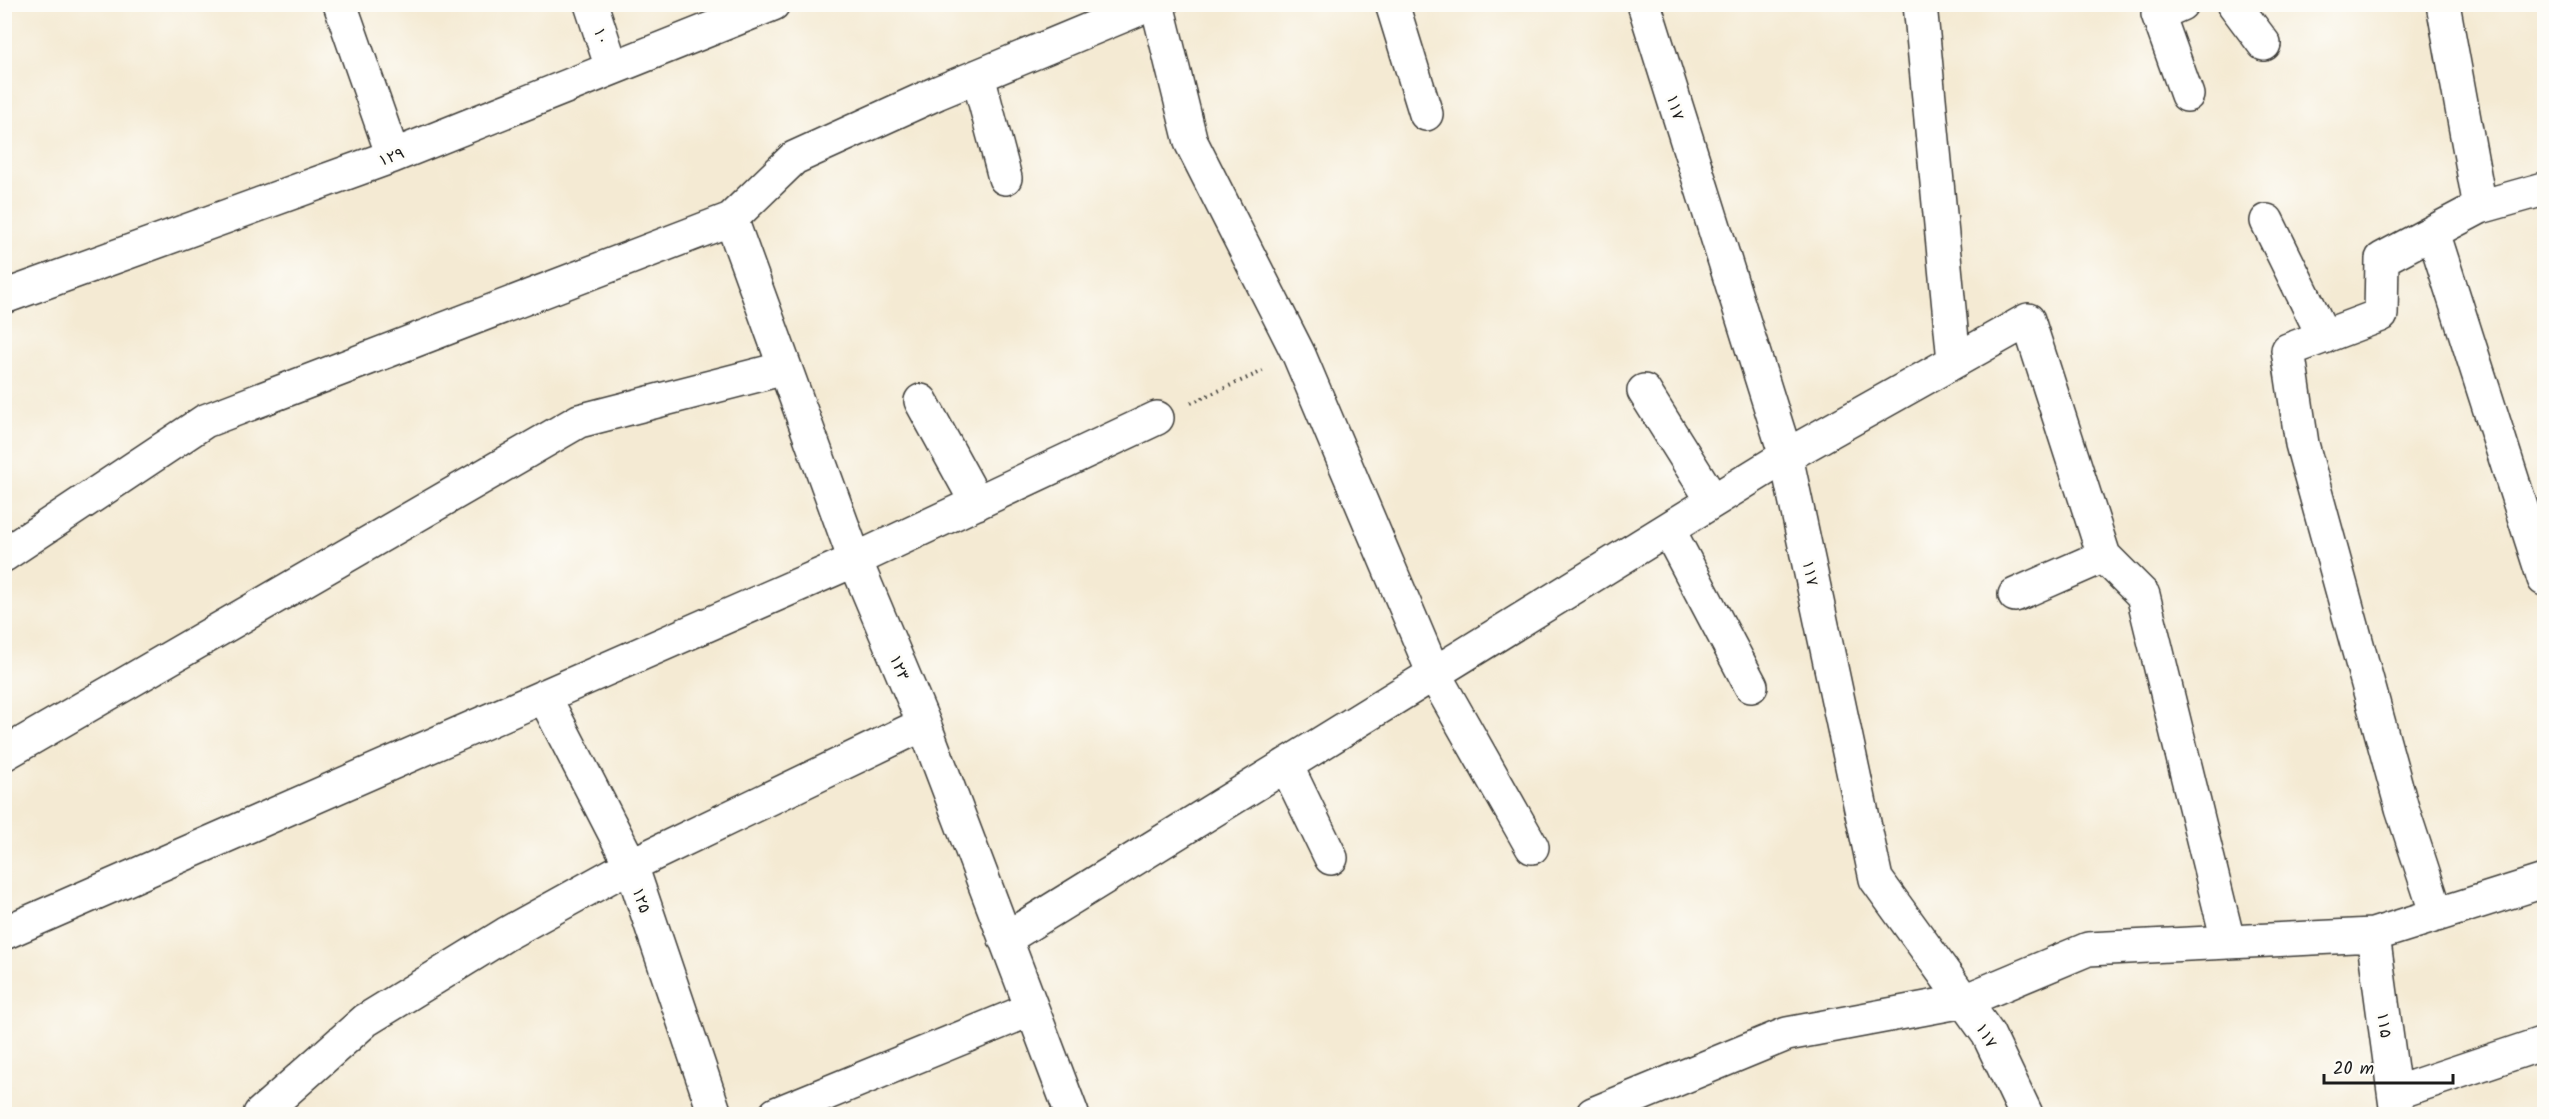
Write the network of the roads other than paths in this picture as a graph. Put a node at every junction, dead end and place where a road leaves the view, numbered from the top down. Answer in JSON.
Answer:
{"nodes":[{"id":1,"x":340,"y":4,"type":"edge"},
{"id":2,"x":591,"y":4,"type":"edge"},
{"id":3,"x":773,"y":4,"type":"edge"},
{"id":4,"x":1151,"y":4,"type":"edge"},
{"id":5,"x":1157,"y":4,"type":"edge"},
{"id":6,"x":1392,"y":4,"type":"edge"},
{"id":7,"x":1644,"y":4,"type":"edge"},
{"id":8,"x":1920,"y":4,"type":"edge"},
{"id":9,"x":2181,"y":4,"type":"edge"},
{"id":10,"x":2234,"y":4,"type":"edge"},
{"id":11,"x":2443,"y":4,"type":"edge"},
{"id":12,"x":2264,"y":44,"type":"dead end"},
{"id":13,"x":612,"y":68,"type":"junction"},
{"id":14,"x":978,"y":76,"type":"junction"},
{"id":15,"x":2187,"y":95,"type":"dead end"},
{"id":16,"x":1426,"y":114,"type":"dead end"},
{"id":17,"x":393,"y":156,"type":"junction"},
{"id":18,"x":1005,"y":178,"type":"dead end"},
{"id":19,"x":2544,"y":189,"type":"edge"},
{"id":20,"x":2480,"y":207,"type":"junction"},
{"id":21,"x":731,"y":219,"type":"junction"},
{"id":22,"x":2267,"y":221,"type":"dead end"},
{"id":23,"x":2433,"y":232,"type":"junction"},
{"id":24,"x":4,"y":297,"type":"edge"},
{"id":25,"x":2324,"y":337,"type":"junction"},
{"id":26,"x":1954,"y":361,"type":"junction"},
{"id":27,"x":785,"y":368,"type":"junction"},
{"id":28,"x":1644,"y":391,"type":"dead end"},
{"id":29,"x":921,"y":401,"type":"dead end"},
{"id":30,"x":1157,"y":418,"type":"road end"},
{"id":31,"x":1786,"y":456,"type":"junction"},
{"id":32,"x":1713,"y":501,"type":"junction"},
{"id":33,"x":977,"y":503,"type":"junction"},
{"id":34,"x":1668,"y":529,"type":"junction"},
{"id":35,"x":4,"y":555,"type":"edge"},
{"id":36,"x":2104,"y":556,"type":"junction"},
{"id":37,"x":855,"y":560,"type":"junction"},
{"id":38,"x":2544,"y":579,"type":"edge"},
{"id":39,"x":2015,"y":595,"type":"dead end"},
{"id":40,"x":1434,"y":674,"type":"junction"},
{"id":41,"x":1751,"y":686,"type":"dead end"},
{"id":42,"x":544,"y":696,"type":"junction"},
{"id":43,"x":924,"y":724,"type":"junction"},
{"id":44,"x":4,"y":754,"type":"edge"},
{"id":45,"x":1286,"y":765,"type":"junction"},
{"id":46,"x":1532,"y":847,"type":"dead end"},
{"id":47,"x":1331,"y":858,"type":"dead end"},
{"id":48,"x":631,"y":865,"type":"junction"},
{"id":49,"x":2544,"y":881,"type":"edge"},
{"id":50,"x":2437,"y":915,"type":"junction"},
{"id":51,"x":4,"y":933,"type":"edge"},
{"id":52,"x":2373,"y":935,"type":"junction"},
{"id":53,"x":1005,"y":939,"type":"junction"},
{"id":54,"x":2228,"y":941,"type":"junction"},
{"id":55,"x":1964,"y":1001,"type":"junction"},
{"id":56,"x":1032,"y":1009,"type":"junction"},
{"id":57,"x":2544,"y":1043,"type":"edge"},
{"id":58,"x":2396,"y":1104,"type":"edge"},
{"id":59,"x":260,"y":1114,"type":"edge"},
{"id":60,"x":715,"y":1114,"type":"edge"},
{"id":61,"x":776,"y":1114,"type":"edge"},
{"id":62,"x":1072,"y":1114,"type":"edge"},
{"id":63,"x":1593,"y":1114,"type":"edge"},
{"id":64,"x":2026,"y":1114,"type":"edge"}],
"edges":[{"from":1,"to":17,"type":"street"},
{"from":2,"to":13,"type":"street","name":"۱۰"},
{"from":3,"to":13,"type":"street","name":"۱۲۹"},
{"from":4,"to":14,"type":"street"},
{"from":5,"to":40,"type":"street"},
{"from":6,"to":16,"type":"street"},
{"from":7,"to":31,"type":"street","name":"۱۱۷"},
{"from":8,"to":26,"type":"street"},
{"from":9,"to":15,"type":"street"},
{"from":10,"to":12,"type":"street"},
{"from":11,"to":20,"type":"street"},
{"from":13,"to":17,"type":"street","name":"۱۲۹"},
{"from":14,"to":18,"type":"street"},
{"from":14,"to":21,"type":"street"},
{"from":17,"to":24,"type":"street","name":"۱۲۹"},
{"from":19,"to":20,"type":"street"},
{"from":20,"to":23,"type":"street"},
{"from":21,"to":27,"type":"street","name":"۱۲۳"},
{"from":21,"to":35,"type":"street"},
{"from":22,"to":25,"type":"street"},
{"from":23,"to":25,"type":"street"},
{"from":23,"to":38,"type":"street"},
{"from":25,"to":50,"type":"street"},
{"from":26,"to":31,"type":"street"},
{"from":26,"to":36,"type":"street"},
{"from":27,"to":37,"type":"street","name":"۱۲۳"},
{"from":27,"to":44,"type":"street"},
{"from":28,"to":32,"type":"street"},
{"from":29,"to":33,"type":"street"},
{"from":30,"to":33,"type":"street"},
{"from":31,"to":32,"type":"street"},
{"from":31,"to":55,"type":"street","name":"۱۱۷"},
{"from":32,"to":34,"type":"street"},
{"from":33,"to":37,"type":"street"},
{"from":34,"to":40,"type":"street"},
{"from":34,"to":41,"type":"street"},
{"from":36,"to":39,"type":"street"},
{"from":36,"to":54,"type":"street"},
{"from":37,"to":42,"type":"street"},
{"from":37,"to":43,"type":"street","name":"۱۲۳"},
{"from":40,"to":45,"type":"street"},
{"from":40,"to":46,"type":"street"},
{"from":42,"to":48,"type":"street","name":"۱۲۵"},
{"from":42,"to":51,"type":"street"},
{"from":43,"to":48,"type":"street"},
{"from":43,"to":53,"type":"street","name":"۱۲۳"},
{"from":45,"to":47,"type":"street"},
{"from":45,"to":53,"type":"street"},
{"from":48,"to":59,"type":"street"},
{"from":48,"to":60,"type":"street","name":"۱۲۵"},
{"from":49,"to":50,"type":"street"},
{"from":50,"to":52,"type":"street"},
{"from":52,"to":54,"type":"street"},
{"from":52,"to":58,"type":"street","name":"۱۱۵"},
{"from":53,"to":56,"type":"street","name":"۱۲۳"},
{"from":54,"to":55,"type":"street"},
{"from":55,"to":63,"type":"street"},
{"from":55,"to":64,"type":"street","name":"۱۱۷"},
{"from":56,"to":61,"type":"street"},
{"from":56,"to":62,"type":"street","name":"۱۲۳"},
{"from":57,"to":58,"type":"street"}]}
